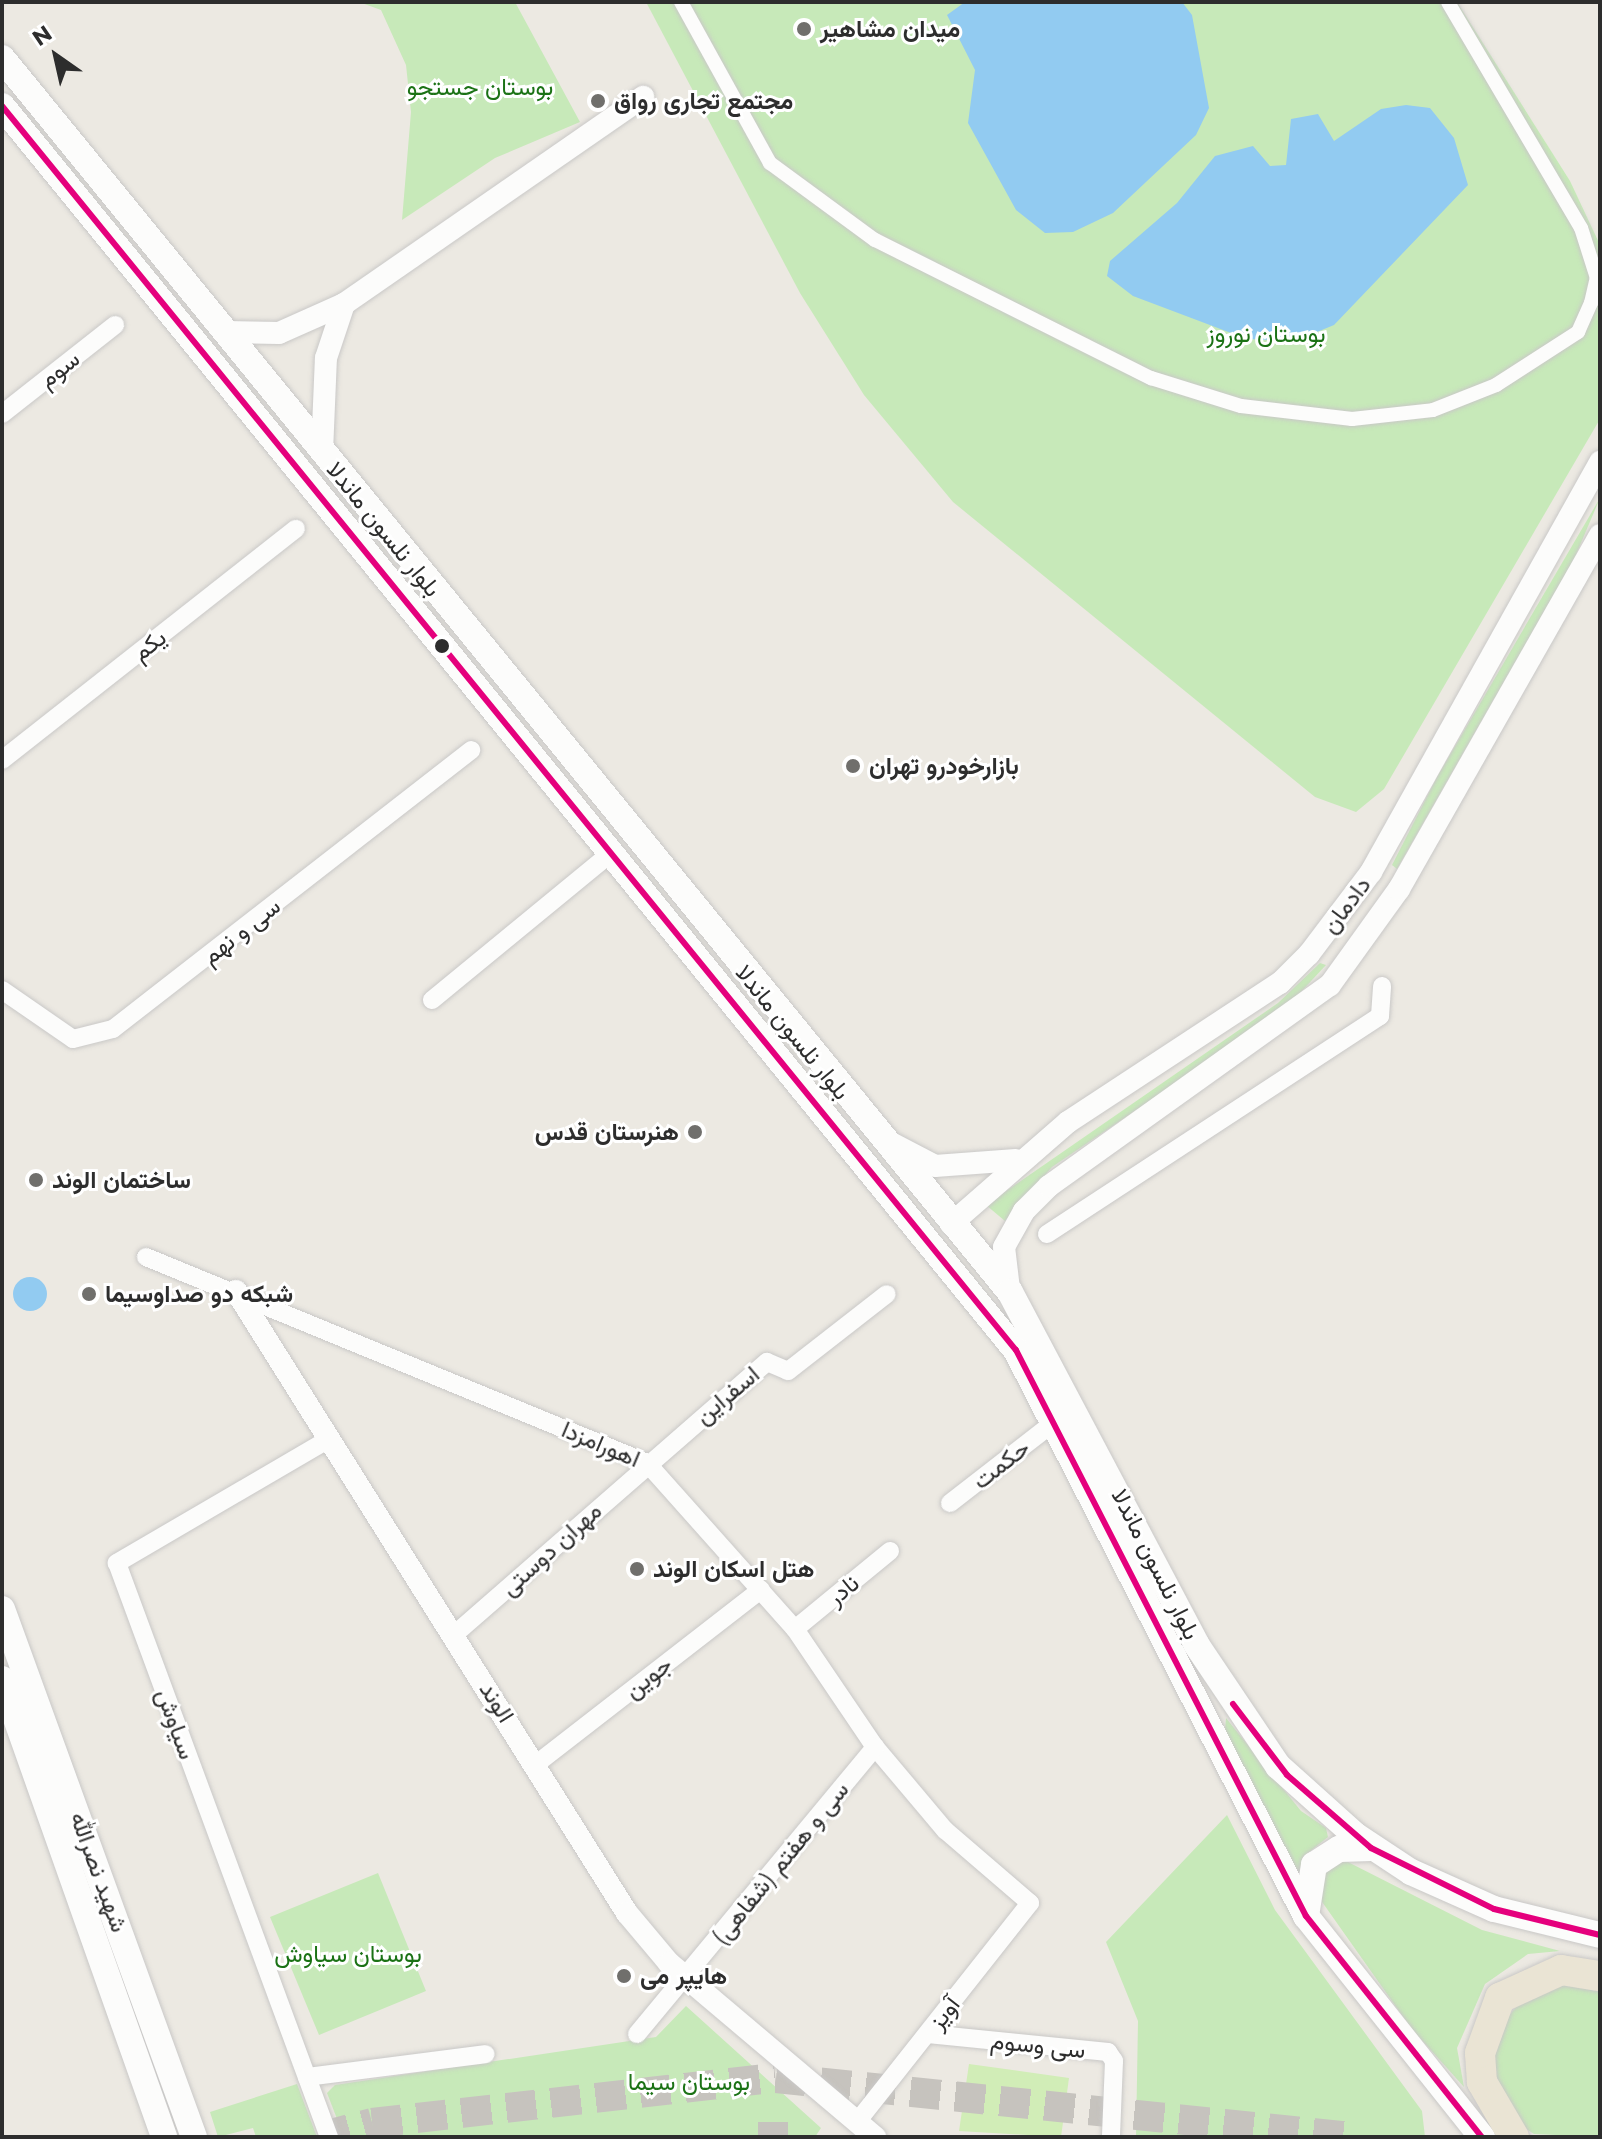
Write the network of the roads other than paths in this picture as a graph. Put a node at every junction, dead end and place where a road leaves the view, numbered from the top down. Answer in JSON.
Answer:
{"nodes":[{"id":1,"x":681,"y":2,"type":"edge"},
{"id":2,"x":1448,"y":2,"type":"edge"},
{"id":3,"x":2,"y":58,"type":"edge"},
{"id":4,"x":643,"y":97,"type":"dead end"},
{"id":5,"x":2,"y":106,"type":"edge"},
{"id":6,"x":344,"y":304,"type":"junction"},
{"id":7,"x":115,"y":325,"type":"dead end"},
{"id":8,"x":225,"y":332,"type":"junction"},
{"id":9,"x":2,"y":414,"type":"edge"},
{"id":10,"x":322,"y":452,"type":"junction"},
{"id":11,"x":1600,"y":462,"type":"edge"},
{"id":12,"x":296,"y":529,"type":"dead end"},
{"id":13,"x":1600,"y":535,"type":"edge"},
{"id":14,"x":471,"y":750,"type":"dead end"},
{"id":15,"x":2,"y":760,"type":"edge"},
{"id":16,"x":610,"y":854,"type":"junction"},
{"id":17,"x":1344,"y":907,"type":"junction"},
{"id":18,"x":1370,"y":929,"type":"junction"},
{"id":19,"x":1382,"y":986,"type":"dead end"},
{"id":20,"x":2,"y":990,"type":"edge"},
{"id":21,"x":432,"y":1000,"type":"dead end"},
{"id":22,"x":870,"y":1126,"type":"junction"},
{"id":23,"x":1021,"y":1158,"type":"junction"},
{"id":24,"x":951,"y":1224,"type":"junction"},
{"id":25,"x":1047,"y":1234,"type":"dead end"},
{"id":26,"x":146,"y":1257,"type":"dead end"},
{"id":27,"x":236,"y":1291,"type":"junction"},
{"id":28,"x":1010,"y":1292,"type":"junction"},
{"id":29,"x":887,"y":1294,"type":"dead end"},
{"id":30,"x":1016,"y":1350,"type":"junction"},
{"id":31,"x":1052,"y":1424,"type":"junction"},
{"id":32,"x":329,"y":1439,"type":"junction"},
{"id":33,"x":647,"y":1463,"type":"junction"},
{"id":34,"x":950,"y":1503,"type":"dead end"},
{"id":35,"x":890,"y":1551,"type":"dead end"},
{"id":36,"x":761,"y":1590,"type":"junction"},
{"id":37,"x":2,"y":1609,"type":"edge"},
{"id":38,"x":795,"y":1629,"type":"junction"},
{"id":39,"x":455,"y":1634,"type":"junction"},
{"id":40,"x":1193,"y":1638,"type":"junction"},
{"id":41,"x":1167,"y":1652,"type":"junction"},
{"id":42,"x":2,"y":1679,"type":"edge"},
{"id":43,"x":1230,"y":1700,"type":"junction"},
{"id":44,"x":1201,"y":1715,"type":"junction"},
{"id":45,"x":875,"y":1747,"type":"junction"},
{"id":46,"x":535,"y":1765,"type":"junction"},
{"id":47,"x":1371,"y":1848,"type":"junction"},
{"id":48,"x":1030,"y":1903,"type":"joint"},
{"id":49,"x":1306,"y":1916,"type":"junction"},
{"id":50,"x":1600,"y":1935,"type":"edge"},
{"id":51,"x":1600,"y":1976,"type":"edge"},
{"id":52,"x":686,"y":1978,"type":"junction"},
{"id":53,"x":637,"y":2034,"type":"dead end"},
{"id":54,"x":928,"y":2034,"type":"junction"},
{"id":55,"x":486,"y":2054,"type":"dead end"},
{"id":56,"x":307,"y":2077,"type":"junction"},
{"id":57,"x":863,"y":2133,"type":"edge"},
{"id":58,"x":164,"y":2137,"type":"edge"},
{"id":59,"x":194,"y":2137,"type":"edge"},
{"id":60,"x":329,"y":2137,"type":"edge"},
{"id":61,"x":1111,"y":2137,"type":"edge"},
{"id":62,"x":1482,"y":2137,"type":"edge"},
{"id":63,"x":1514,"y":2137,"type":"edge"}],
"edges":[{"from":1,"to":2,"type":"street"},
{"from":3,"to":8,"type":"main road","name":"بلوار نلسون ماندلا"},
{"from":4,"to":6,"type":"street"},
{"from":5,"to":16,"type":"main road","name":"بلوار نلسون ماندلا"},
{"from":6,"to":8,"type":"street"},
{"from":6,"to":10,"type":"street"},
{"from":7,"to":9,"type":"street","name":"سوم"},
{"from":8,"to":10,"type":"main road","name":"بلوار نلسون ماندلا"},
{"from":10,"to":22,"type":"main road","name":"بلوار نلسون ماندلا"},
{"from":11,"to":17,"type":"street","name":"دادمان"},
{"from":12,"to":15,"type":"street","name":"یکم"},
{"from":13,"to":18,"type":"street","name":"دادمان"},
{"from":14,"to":20,"type":"street","name":"سی و نهم"},
{"from":16,"to":21,"type":"street"},
{"from":16,"to":30,"type":"main road","name":"بلوار نلسون ماندلا"},
{"from":17,"to":18,"type":"street"},
{"from":17,"to":23,"type":"street","name":"دادمان"},
{"from":18,"to":28,"type":"street","name":"دادمان"},
{"from":19,"to":25,"type":"street"},
{"from":22,"to":23,"type":"street"},
{"from":22,"to":24,"type":"main road","name":"بلوار نلسون ماندلا"},
{"from":23,"to":24,"type":"street","name":"دادمان"},
{"from":24,"to":28,"type":"main road","name":"بلوار نلسون ماندلا"},
{"from":24,"to":30,"type":"main road"},
{"from":26,"to":27,"type":"street"},
{"from":27,"to":32,"type":"street","name":"الوند"},
{"from":27,"to":33,"type":"street","name":"اهورامزدا"},
{"from":28,"to":40,"type":"main road","name":"بلوار نلسون ماندلا"},
{"from":29,"to":33,"type":"street","name":"اسفراین"},
{"from":30,"to":31,"type":"main road","name":"بلوار نلسون ماندلا"},
{"from":31,"to":34,"type":"street","name":"حکمت"},
{"from":31,"to":41,"type":"main road","name":"بلوار نلسون ماندلا"},
{"from":32,"to":39,"type":"street","name":"الوند"},
{"from":32,"to":56,"type":"street","name":"سیاوش"},
{"from":33,"to":36,"type":"street","name":"اهورامزدا"},
{"from":33,"to":39,"type":"street","name":"مهران دوستی"},
{"from":35,"to":38,"type":"street","name":"نادر"},
{"from":36,"to":38,"type":"street","name":"اهورامزدا"},
{"from":36,"to":46,"type":"street","name":"جوین"},
{"from":37,"to":59,"type":"main road","name":"شهید نصرالله"},
{"from":38,"to":45,"type":"street","name":"اهورامزدا"},
{"from":39,"to":46,"type":"street","name":"الوند"},
{"from":40,"to":41,"type":"main road"},
{"from":40,"to":43,"type":"main road","name":"بلوار نلسون ماندلا"},
{"from":41,"to":44,"type":"main road","name":"بلوار نلسون ماندلا"},
{"from":42,"to":58,"type":"main road","name":"شهید نصرالله"},
{"from":43,"to":44,"type":"main road"},
{"from":43,"to":47,"type":"main road","name":"بلوار نلسون ماندلا"},
{"from":44,"to":49,"type":"main road","name":"بلوار نلسون ماندلا"},
{"from":45,"to":48,"type":"street","name":"اهورامزدا"},
{"from":45,"to":52,"type":"street","name":"سی و هفتم (شفاهی)"},
{"from":46,"to":52,"type":"street","name":"الوند"},
{"from":47,"to":49,"type":"main road"},
{"from":47,"to":50,"type":"main road","name":"بلوار نلسون ماندلا"},
{"from":48,"to":54,"type":"street","name":"آویز"},
{"from":49,"to":62,"type":"main road","name":"بلوار نلسون ماندلا"},
{"from":51,"to":63,"type":"highway"},
{"from":52,"to":53,"type":"street","name":"سی و هفتم (شفاهی)"},
{"from":52,"to":57,"type":"street","name":"الوند"},
{"from":54,"to":57,"type":"street","name":"آویز"},
{"from":54,"to":61,"type":"street","name":"سی وسوم"},
{"from":55,"to":56,"type":"street"},
{"from":56,"to":60,"type":"street","name":"سیاوش"}]}
